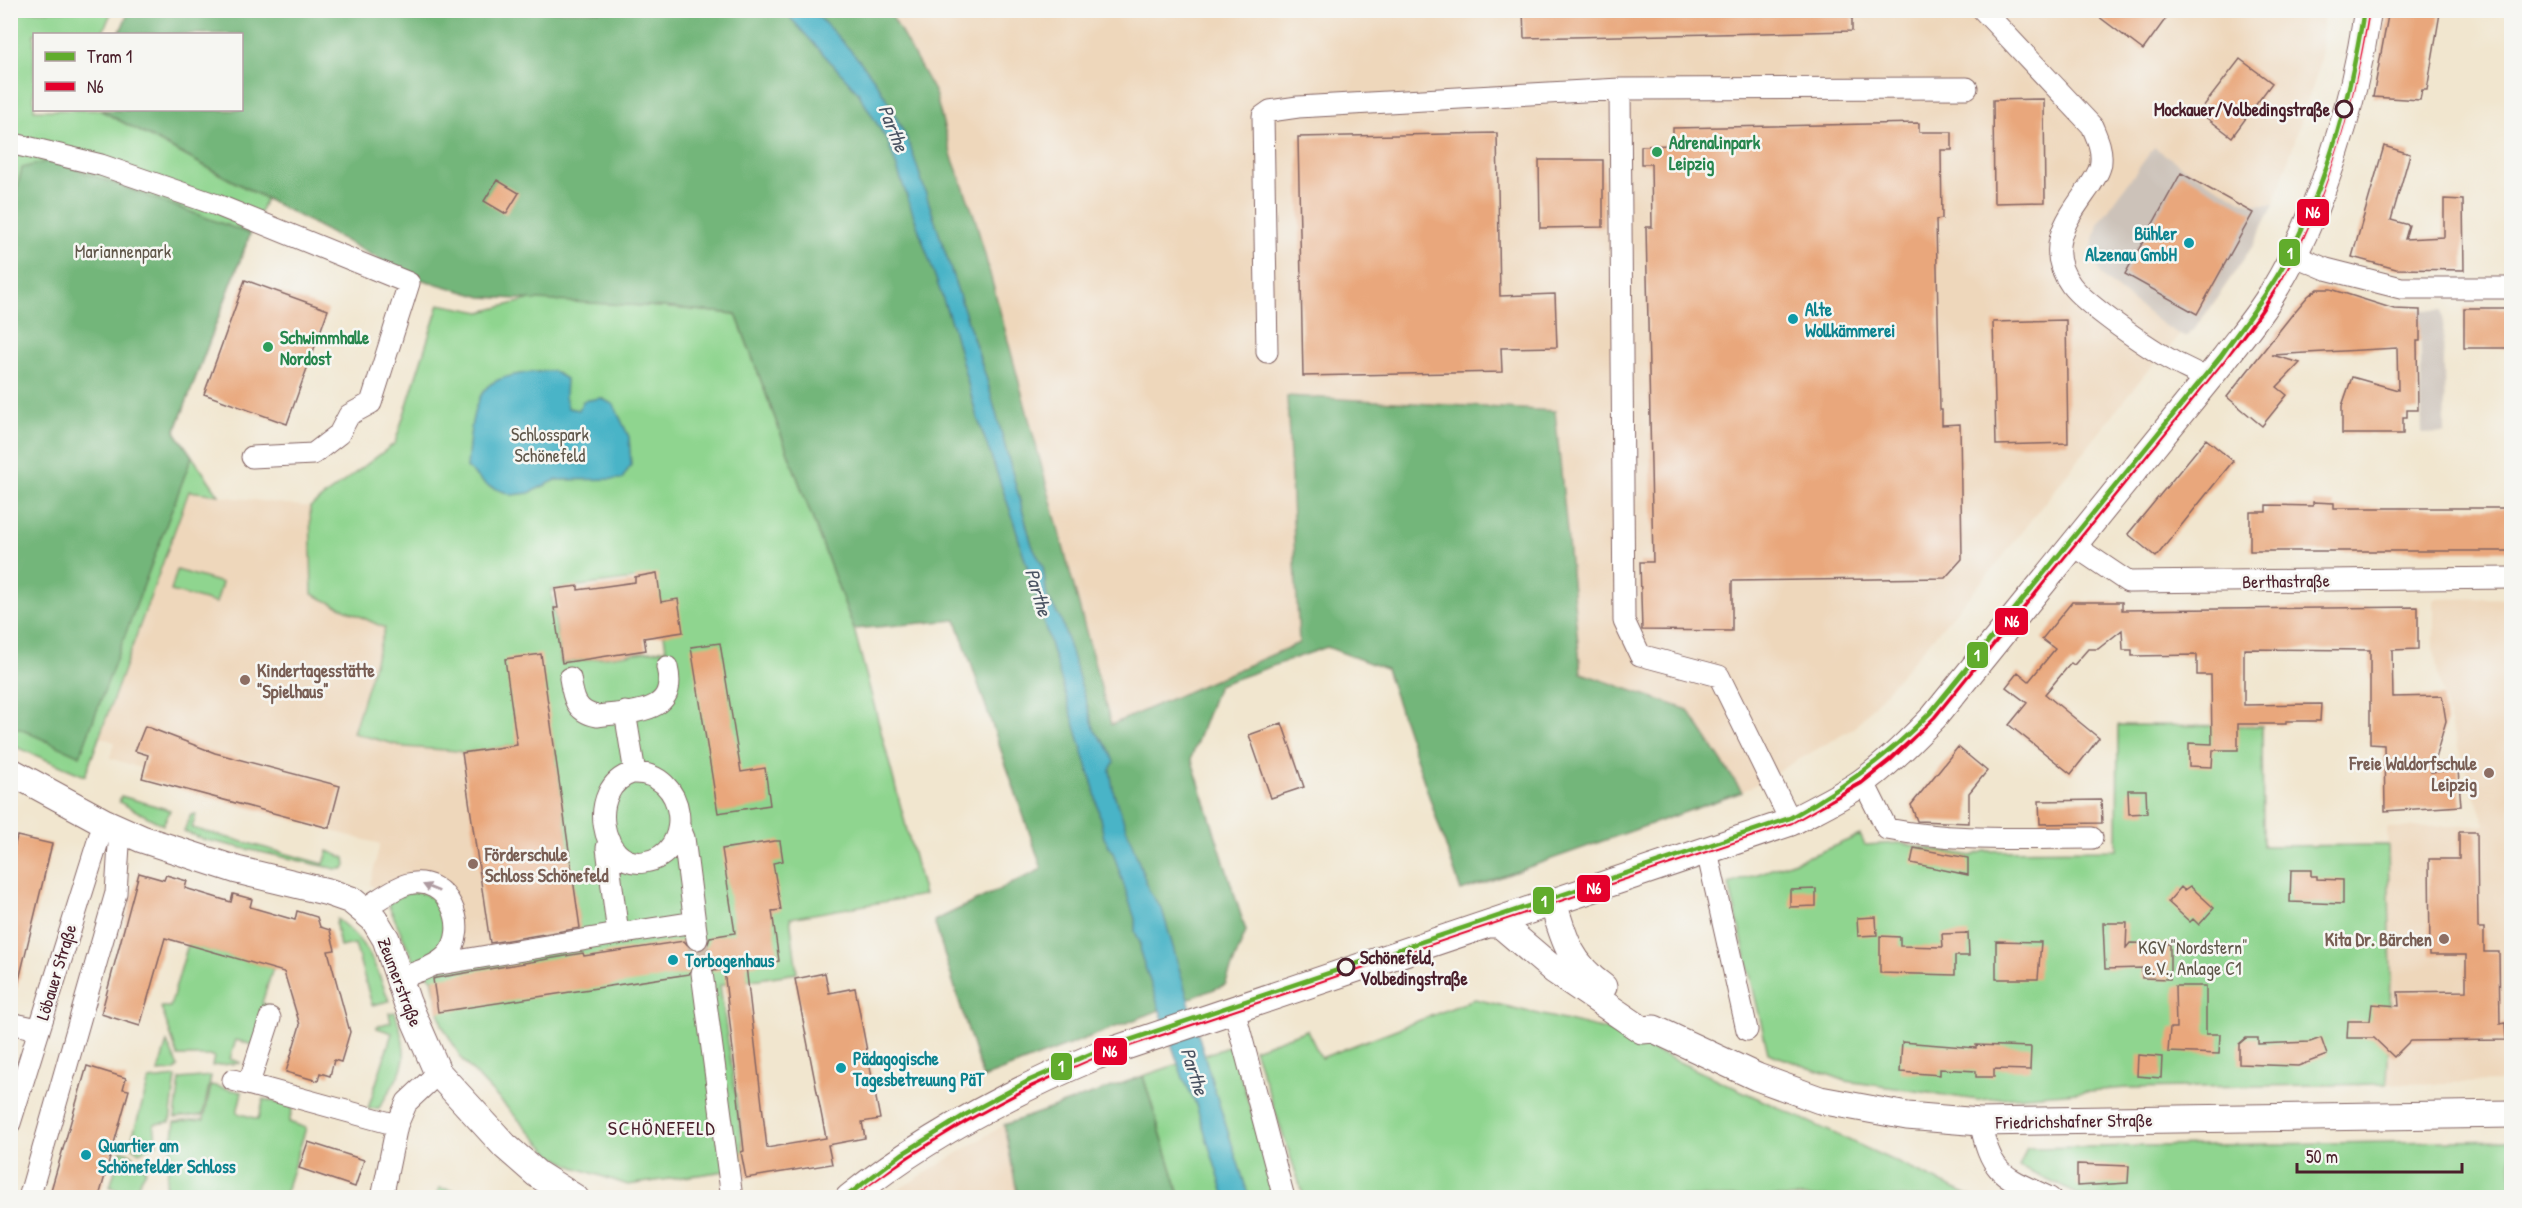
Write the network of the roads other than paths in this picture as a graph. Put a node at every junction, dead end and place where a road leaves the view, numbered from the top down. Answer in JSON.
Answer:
{"nodes":[{"id":1,"x":1983,"y":10,"type":"edge"},
{"id":2,"x":2368,"y":10,"type":"edge"},
{"id":3,"x":1966,"y":88,"type":"dead end"},
{"id":4,"x":1620,"y":89,"type":"junction"},
{"id":5,"x":10,"y":143,"type":"edge"},
{"id":6,"x":2293,"y":255,"type":"junction"},
{"id":7,"x":2511,"y":288,"type":"edge"},
{"id":8,"x":1266,"y":352,"type":"dead end"},
{"id":9,"x":2206,"y":379,"type":"junction"},
{"id":10,"x":252,"y":458,"type":"dead end"},
{"id":11,"x":2073,"y":545,"type":"junction"},
{"id":12,"x":2511,"y":579,"type":"edge"},
{"id":13,"x":667,"y":667,"type":"dead end"},
{"id":14,"x":570,"y":678,"type":"dead end"},
{"id":15,"x":625,"y":712,"type":"junction"},
{"id":16,"x":10,"y":771,"type":"edge"},
{"id":17,"x":635,"y":773,"type":"junction"},
{"id":18,"x":1863,"y":781,"type":"junction"},
{"id":19,"x":1791,"y":822,"type":"junction"},
{"id":20,"x":112,"y":826,"type":"junction"},
{"id":21,"x":679,"y":826,"type":"junction"},
{"id":22,"x":2092,"y":838,"type":"dead end"},
{"id":23,"x":609,"y":840,"type":"junction"},
{"id":24,"x":1707,"y":851,"type":"junction"},
{"id":25,"x":1553,"y":902,"type":"junction"},
{"id":26,"x":363,"y":909,"type":"junction"},
{"id":27,"x":1489,"y":924,"type":"junction"},
{"id":28,"x":618,"y":934,"type":"junction"},
{"id":29,"x":433,"y":965,"type":"junction"},
{"id":30,"x":702,"y":973,"type":"tunnel mouth"},
{"id":31,"x":400,"y":978,"type":"junction"},
{"id":32,"x":1234,"y":1009,"type":"junction"},
{"id":33,"x":270,"y":1018,"type":"dead end"},
{"id":34,"x":10,"y":1023,"type":"edge"},
{"id":35,"x":39,"y":1029,"type":"junction"},
{"id":36,"x":1654,"y":1029,"type":"junction"},
{"id":37,"x":1747,"y":1030,"type":"dead end"},
{"id":38,"x":438,"y":1073,"type":"junction"},
{"id":39,"x":2511,"y":1114,"type":"edge"},
{"id":40,"x":1980,"y":1122,"type":"junction"},
{"id":41,"x":10,"y":1123,"type":"edge"},
{"id":42,"x":398,"y":1125,"type":"junction"},
{"id":43,"x":28,"y":1197,"type":"edge"},
{"id":44,"x":382,"y":1197,"type":"edge"},
{"id":45,"x":575,"y":1197,"type":"edge"},
{"id":46,"x":732,"y":1197,"type":"edge"},
{"id":47,"x":849,"y":1197,"type":"edge"},
{"id":48,"x":1284,"y":1197,"type":"edge"},
{"id":49,"x":2050,"y":1197,"type":"edge"}],
"edges":[{"from":1,"to":9,"type":"street"},
{"from":2,"to":6,"type":"main road"},
{"from":3,"to":4,"type":"street"},
{"from":4,"to":8,"type":"street"},
{"from":4,"to":19,"type":"street"},
{"from":5,"to":10,"type":"street"},
{"from":6,"to":7,"type":"street"},
{"from":6,"to":9,"type":"main road"},
{"from":9,"to":11,"type":"main road"},
{"from":11,"to":12,"type":"street","name":"Berthastraße"},
{"from":11,"to":18,"type":"main road"},
{"from":13,"to":15,"type":"street"},
{"from":14,"to":15,"type":"street"},
{"from":15,"to":17,"type":"street"},
{"from":16,"to":20,"type":"main road","name":"Zeumerstraße"},
{"from":17,"to":21,"type":"street"},
{"from":17,"to":23,"type":"street"},
{"from":18,"to":19,"type":"main road"},
{"from":18,"to":22,"type":"street"},
{"from":19,"to":24,"type":"main road"},
{"from":20,"to":26,"type":"main road","name":"Zeumerstraße"},
{"from":20,"to":35,"type":"street","name":"Löbauer Straße"},
{"from":20,"to":43,"type":"street"},
{"from":21,"to":23,"type":"street"},
{"from":21,"to":28,"type":"street"},
{"from":23,"to":28,"type":"street"},
{"from":24,"to":25,"type":"main road"},
{"from":24,"to":37,"type":"street"},
{"from":25,"to":27,"type":"main road"},
{"from":25,"to":36,"type":"main road","name":"Friedrichshafner Straße"},
{"from":29,"to":26,"type":"street","one_way":true},
{"from":26,"to":31,"type":"main road","name":"Zeumerstraße"},
{"from":27,"to":32,"type":"main road"},
{"from":27,"to":36,"type":"main road","name":"Friedrichshafner Straße"},
{"from":28,"to":29,"type":"street"},
{"from":29,"to":31,"type":"street"},
{"from":30,"to":46,"type":"street"},
{"from":31,"to":38,"type":"main road","name":"Zeumerstraße"},
{"from":32,"to":47,"type":"main road"},
{"from":32,"to":48,"type":"street"},
{"from":33,"to":42,"type":"street"},
{"from":34,"to":35,"type":"street"},
{"from":35,"to":41,"type":"street","name":"Löbauer Straße"},
{"from":36,"to":40,"type":"main road","name":"Friedrichshafner Straße"},
{"from":38,"to":42,"type":"street"},
{"from":38,"to":45,"type":"main road","name":"Zeumerstraße"},
{"from":39,"to":40,"type":"main road","name":"Friedrichshafner Straße"},
{"from":40,"to":49,"type":"street"},
{"from":42,"to":44,"type":"street"}]}
